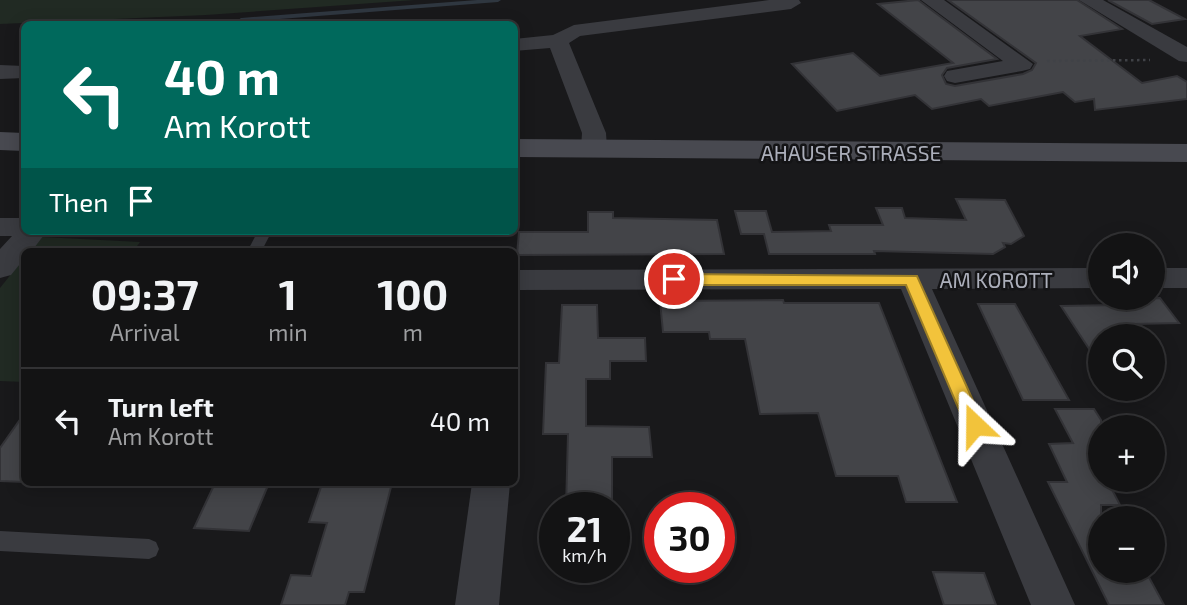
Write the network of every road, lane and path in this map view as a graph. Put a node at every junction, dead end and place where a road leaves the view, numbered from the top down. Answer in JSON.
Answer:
{"nodes":[{"id":1,"x":932,"y":0,"type":"edge"},
{"id":2,"x":1089,"y":0,"type":"edge"},
{"id":3,"x":791,"y":4,"type":"dead end"},
{"id":4,"x":725,"y":6,"type":"edge"},
{"id":5,"x":558,"y":41,"type":"junction"},
{"id":6,"x":518,"y":45,"type":"edge"},
{"id":7,"x":1181,"y":59,"type":"edge"},
{"id":8,"x":1032,"y":63,"type":"junction"},
{"id":9,"x":0,"y":72,"type":"edge"},
{"id":10,"x":21,"y":72,"type":"edge"},
{"id":11,"x":955,"y":76,"type":"dead end"},
{"id":12,"x":0,"y":141,"type":"edge"},
{"id":13,"x":21,"y":142,"type":"edge"},
{"id":14,"x":518,"y":148,"type":"edge"},
{"id":15,"x":594,"y":148,"type":"junction"},
{"id":16,"x":1187,"y":153,"type":"edge"},
{"id":17,"x":0,"y":227,"type":"edge"},
{"id":18,"x":21,"y":228,"type":"edge"},
{"id":19,"x":29,"y":235,"type":"edge"},
{"id":20,"x":0,"y":268,"type":"edge"},
{"id":21,"x":1088,"y":278,"type":"edge"},
{"id":22,"x":1165,"y":278,"type":"edge"},
{"id":23,"x":1187,"y":278,"type":"edge"},
{"id":24,"x":912,"y":279,"type":"junction"},
{"id":25,"x":518,"y":280,"type":"edge"},
{"id":26,"x":491,"y":486,"type":"edge"},
{"id":27,"x":0,"y":541,"type":"edge"},
{"id":28,"x":149,"y":549,"type":"dead end"},
{"id":29,"x":477,"y":605,"type":"edge"},
{"id":30,"x":1053,"y":605,"type":"edge"}],
"edges":[{"from":1,"to":8,"type":"street"},
{"from":2,"to":7,"type":"street"},
{"from":3,"to":4,"type":"street"},
{"from":4,"to":5,"type":"street"},
{"from":5,"to":6,"type":"street"},
{"from":5,"to":15,"type":"street"},
{"from":7,"to":8,"type":"path"},
{"from":8,"to":11,"type":"street"},
{"from":9,"to":10,"type":"street"},
{"from":12,"to":13,"type":"main road"},
{"from":14,"to":15,"type":"main road","name":"AHAUSER STRASSE"},
{"from":15,"to":16,"type":"main road","name":"AHAUSER STRASSE"},
{"from":17,"to":18,"type":"street"},
{"from":19,"to":20,"type":"street"},
{"from":21,"to":24,"type":"street","name":"AM KOROTT"},
{"from":22,"to":23,"type":"street"},
{"from":24,"to":25,"type":"street","name":"AM KOROTT"},
{"from":24,"to":30,"type":"street"},
{"from":26,"to":29,"type":"street"},
{"from":27,"to":28,"type":"lane"}]}
